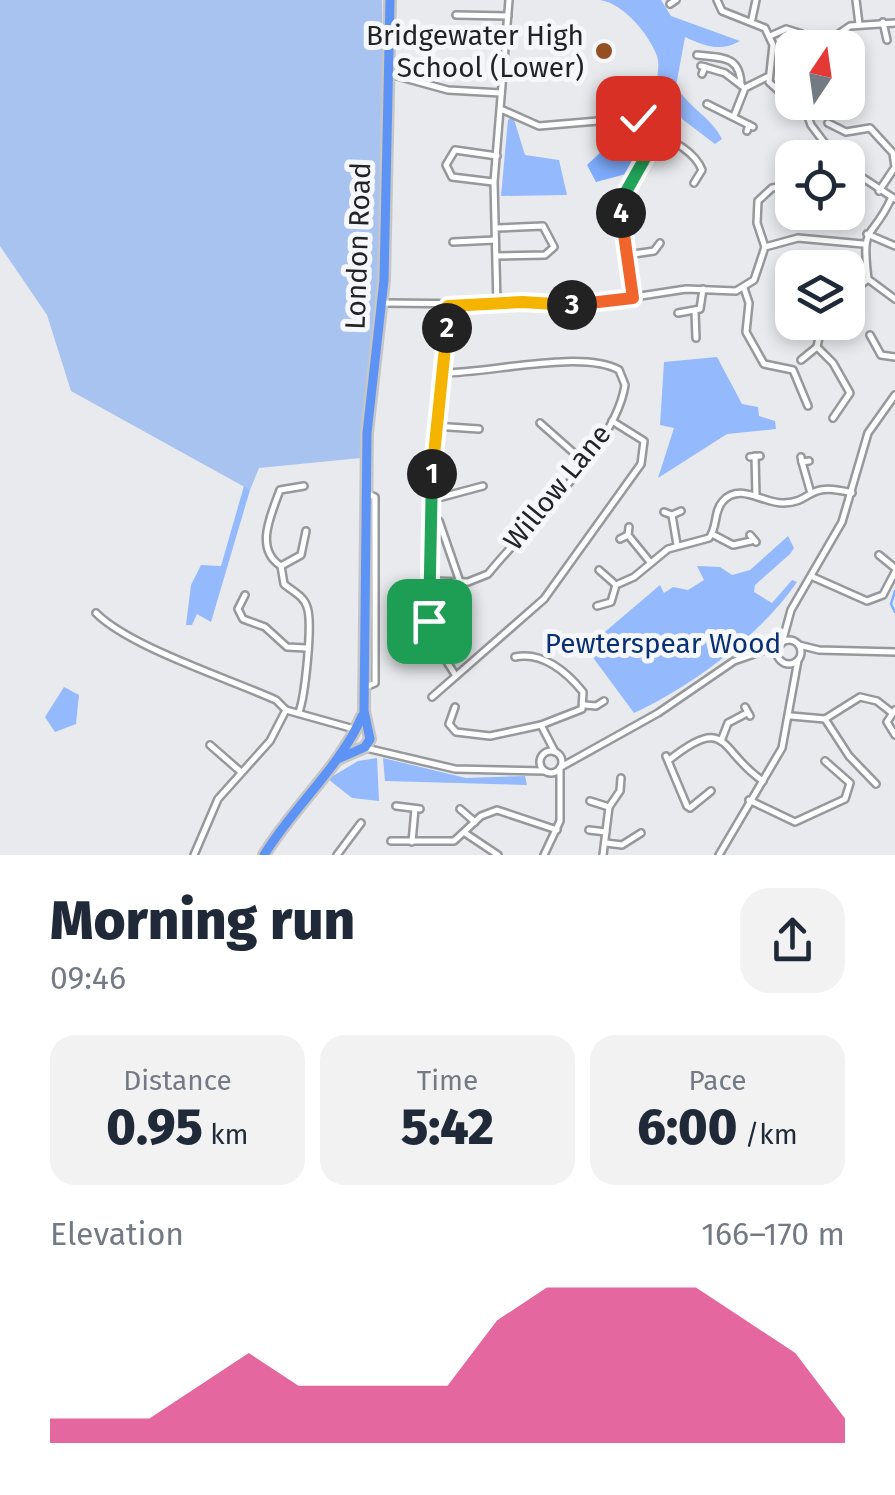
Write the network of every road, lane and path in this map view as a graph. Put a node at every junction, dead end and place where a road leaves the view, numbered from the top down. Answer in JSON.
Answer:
{"nodes":[{"id":1,"x":390,"y":0,"type":"edge"},
{"id":2,"x":509,"y":0,"type":"edge"},
{"id":3,"x":717,"y":0,"type":"edge"},
{"id":4,"x":756,"y":0,"type":"edge"},
{"id":5,"x":856,"y":0,"type":"edge"},
{"id":6,"x":456,"y":15,"type":"dead end"},
{"id":7,"x":509,"y":16,"type":"junction"},
{"id":8,"x":752,"y":20,"type":"junction"},
{"id":9,"x":883,"y":22,"type":"junction"},
{"id":10,"x":895,"y":23,"type":"edge"},
{"id":11,"x":859,"y":24,"type":"junction"},
{"id":12,"x":843,"y":30,"type":"edge"},
{"id":13,"x":775,"y":34,"type":"edge"},
{"id":14,"x":770,"y":36,"type":"junction"},
{"id":15,"x":889,"y":41,"type":"dead end"},
{"id":16,"x":697,"y":55,"type":"dead end"},
{"id":17,"x":703,"y":69,"type":"dead end"},
{"id":18,"x":387,"y":74,"type":"junction"},
{"id":19,"x":767,"y":77,"type":"junction"},
{"id":20,"x":743,"y":87,"type":"junction"},
{"id":21,"x":775,"y":89,"type":"edge"},
{"id":22,"x":501,"y":93,"type":"junction"},
{"id":23,"x":704,"y":104,"type":"dead end"},
{"id":24,"x":503,"y":110,"type":"junction"},
{"id":25,"x":734,"y":116,"type":"junction"},
{"id":26,"x":828,"y":123,"type":"dead end"},
{"id":27,"x":750,"y":128,"type":"dead end"},
{"id":28,"x":655,"y":137,"type":"junction"},
{"id":29,"x":894,"y":152,"type":"edge"},
{"id":30,"x":497,"y":156,"type":"junction"},
{"id":31,"x":895,"y":167,"type":"edge"},
{"id":32,"x":865,"y":180,"type":"edge"},
{"id":33,"x":494,"y":182,"type":"junction"},
{"id":34,"x":694,"y":182,"type":"dead end"},
{"id":35,"x":775,"y":188,"type":"edge"},
{"id":36,"x":879,"y":190,"type":"junction"},
{"id":37,"x":893,"y":198,"type":"edge"},
{"id":38,"x":496,"y":228,"type":"junction"},
{"id":39,"x":867,"y":234,"type":"junction"},
{"id":40,"x":496,"y":240,"type":"junction"},
{"id":41,"x":453,"y":242,"type":"dead end"},
{"id":42,"x":660,"y":243,"type":"dead end"},
{"id":43,"x":863,"y":244,"type":"junction"},
{"id":44,"x":895,"y":246,"type":"edge"},
{"id":45,"x":765,"y":247,"type":"junction"},
{"id":46,"x":627,"y":255,"type":"junction"},
{"id":47,"x":497,"y":256,"type":"junction"},
{"id":48,"x":868,"y":278,"type":"junction"},
{"id":49,"x":865,"y":281,"type":"edge"},
{"id":50,"x":703,"y":288,"type":"junction"},
{"id":51,"x":744,"y":288,"type":"junction"},
{"id":52,"x":633,"y":298,"type":"junction"},
{"id":53,"x":895,"y":299,"type":"edge"},
{"id":54,"x":382,"y":303,"type":"junction"},
{"id":55,"x":498,"y":304,"type":"junction"},
{"id":56,"x":448,"y":306,"type":"junction"},
{"id":57,"x":695,"y":312,"type":"junction"},
{"id":58,"x":678,"y":313,"type":"dead end"},
{"id":59,"x":870,"y":335,"type":"dead end"},
{"id":60,"x":696,"y":338,"type":"dead end"},
{"id":61,"x":818,"y":340,"type":"edge"},
{"id":62,"x":817,"y":347,"type":"junction"},
{"id":63,"x":895,"y":357,"type":"edge"},
{"id":64,"x":801,"y":360,"type":"dead end"},
{"id":65,"x":441,"y":373,"type":"junction"},
{"id":66,"x":895,"y":394,"type":"edge"},
{"id":67,"x":808,"y":406,"type":"dead end"},
{"id":68,"x":833,"y":418,"type":"dead end"},
{"id":69,"x":612,"y":420,"type":"junction"},
{"id":70,"x":540,"y":423,"type":"dead end"},
{"id":71,"x":434,"y":426,"type":"junction"},
{"id":72,"x":479,"y":429,"type":"dead end"},
{"id":73,"x":755,"y":456,"type":"dead end"},
{"id":74,"x":804,"y":460,"type":"dead end"},
{"id":75,"x":583,"y":461,"type":"junction"},
{"id":76,"x":305,"y":486,"type":"dead end"},
{"id":77,"x":483,"y":486,"type":"dead end"},
{"id":78,"x":810,"y":490,"type":"junction"},
{"id":79,"x":852,"y":493,"type":"junction"},
{"id":80,"x":756,"y":496,"type":"junction"},
{"id":81,"x":432,"y":500,"type":"junction"},
{"id":82,"x":682,"y":510,"type":"dead end"},
{"id":83,"x":664,"y":512,"type":"dead end"},
{"id":84,"x":672,"y":515,"type":"junction"},
{"id":85,"x":432,"y":516,"type":"junction"},
{"id":86,"x":306,"y":530,"type":"dead end"},
{"id":87,"x":712,"y":534,"type":"junction"},
{"id":88,"x":620,"y":539,"type":"dead end"},
{"id":89,"x":752,"y":540,"type":"dead end"},
{"id":90,"x":677,"y":545,"type":"junction"},
{"id":91,"x":878,"y":556,"type":"dead end"},
{"id":92,"x":650,"y":562,"type":"junction"},
{"id":93,"x":281,"y":566,"type":"junction"},
{"id":94,"x":599,"y":570,"type":"dead end"},
{"id":95,"x":895,"y":570,"type":"edge"},
{"id":96,"x":813,"y":578,"type":"junction"},
{"id":97,"x":431,"y":582,"type":"junction"},
{"id":98,"x":460,"y":582,"type":"junction"},
{"id":99,"x":616,"y":585,"type":"junction"},
{"id":100,"x":246,"y":594,"type":"dead end"},
{"id":101,"x":597,"y":606,"type":"dead end"},
{"id":102,"x":96,"y":614,"type":"dead end"},
{"id":103,"x":788,"y":624,"type":"junction"},
{"id":104,"x":781,"y":644,"type":"junction"},
{"id":105,"x":798,"y":644,"type":"junction"},
{"id":106,"x":306,"y":648,"type":"junction"},
{"id":107,"x":818,"y":650,"type":"junction"},
{"id":108,"x":895,"y":652,"type":"edge"},
{"id":109,"x":760,"y":653,"type":"junction"},
{"id":110,"x":518,"y":654,"type":"dead end"},
{"id":111,"x":781,"y":659,"type":"junction"},
{"id":112,"x":798,"y":660,"type":"junction"},
{"id":113,"x":456,"y":676,"type":"junction"},
{"id":114,"x":792,"y":681,"type":"junction"},
{"id":115,"x":432,"y":698,"type":"dead end"},
{"id":116,"x":604,"y":701,"type":"dead end"},
{"id":117,"x":585,"y":704,"type":"junction"},
{"id":118,"x":443,"y":709,"type":"dead end"},
{"id":119,"x":286,"y":710,"type":"junction"},
{"id":120,"x":364,"y":711,"type":"junction"},
{"id":121,"x":893,"y":711,"type":"edge"},
{"id":122,"x":299,"y":712,"type":"junction"},
{"id":123,"x":747,"y":712,"type":"dead end"},
{"id":124,"x":791,"y":716,"type":"junction"},
{"id":125,"x":825,"y":718,"type":"junction"},
{"id":126,"x":541,"y":725,"type":"junction"},
{"id":127,"x":368,"y":733,"type":"junction"},
{"id":128,"x":352,"y":734,"type":"junction"},
{"id":129,"x":895,"y":734,"type":"edge"},
{"id":130,"x":545,"y":740,"type":"junction"},
{"id":131,"x":721,"y":741,"type":"junction"},
{"id":132,"x":210,"y":744,"type":"dead end"},
{"id":133,"x":362,"y":748,"type":"junction"},
{"id":134,"x":392,"y":752,"type":"junction"},
{"id":135,"x":556,"y":752,"type":"junction"},
{"id":136,"x":581,"y":753,"type":"junction"},
{"id":137,"x":543,"y":756,"type":"junction"},
{"id":138,"x":338,"y":759,"type":"junction"},
{"id":139,"x":824,"y":761,"type":"dead end"},
{"id":140,"x":560,"y":768,"type":"junction"},
{"id":141,"x":520,"y":769,"type":"junction"},
{"id":142,"x":545,"y":771,"type":"junction"},
{"id":143,"x":242,"y":772,"type":"junction"},
{"id":144,"x":621,"y":778,"type":"dead end"},
{"id":145,"x":763,"y":781,"type":"junction"},
{"id":146,"x":876,"y":784,"type":"dead end"},
{"id":147,"x":620,"y":791,"type":"junction"},
{"id":148,"x":712,"y":791,"type":"dead end"},
{"id":149,"x":558,"y":792,"type":"junction"},
{"id":150,"x":631,"y":798,"type":"dead end"},
{"id":151,"x":749,"y":800,"type":"junction"},
{"id":152,"x":590,"y":802,"type":"dead end"},
{"id":153,"x":396,"y":806,"type":"dead end"},
{"id":154,"x":609,"y":807,"type":"junction"},
{"id":155,"x":460,"y":809,"type":"dead end"},
{"id":156,"x":475,"y":822,"type":"junction"},
{"id":157,"x":361,"y":823,"type":"dead end"},
{"id":158,"x":588,"y":828,"type":"dead end"},
{"id":159,"x":557,"y":830,"type":"junction"},
{"id":160,"x":606,"y":832,"type":"junction"},
{"id":161,"x":465,"y":833,"type":"junction"},
{"id":162,"x":641,"y":833,"type":"dead end"},
{"id":163,"x":391,"y":841,"type":"dead end"},
{"id":164,"x":412,"y":842,"type":"junction"},
{"id":165,"x":606,"y":844,"type":"junction"},
{"id":166,"x":194,"y":855,"type":"edge"},
{"id":167,"x":264,"y":855,"type":"edge"},
{"id":168,"x":337,"y":855,"type":"edge"},
{"id":169,"x":498,"y":855,"type":"edge"},
{"id":170,"x":544,"y":855,"type":"edge"},
{"id":171,"x":603,"y":855,"type":"edge"},
{"id":172,"x":719,"y":855,"type":"edge"}],
"edges":[{"from":1,"to":18,"type":"highway","name":"London Road"},
{"from":2,"to":7,"type":"street"},
{"from":3,"to":8,"type":"street"},
{"from":4,"to":8,"type":"street"},
{"from":5,"to":11,"type":"street"},
{"from":6,"to":7,"type":"street"},
{"from":7,"to":22,"type":"street"},
{"from":8,"to":14,"type":"street"},
{"from":9,"to":10,"type":"street"},
{"from":9,"to":11,"type":"street"},
{"from":9,"to":15,"type":"street"},
{"from":11,"to":12,"type":"street"},
{"from":13,"to":14,"type":"street"},
{"from":14,"to":19,"type":"street"},
{"from":16,"to":20,"type":"street"},
{"from":17,"to":20,"type":"street"},
{"from":18,"to":22,"type":"street"},
{"from":18,"to":54,"type":"highway","name":"London Road"},
{"from":19,"to":20,"type":"street"},
{"from":19,"to":21,"type":"street"},
{"from":20,"to":25,"type":"street"},
{"from":22,"to":24,"type":"street"},
{"from":23,"to":25,"type":"street"},
{"from":24,"to":28,"type":"street"},
{"from":24,"to":30,"type":"street"},
{"from":25,"to":27,"type":"street"},
{"from":26,"to":29,"type":"street"},
{"from":28,"to":34,"type":"street"},
{"from":28,"to":46,"type":"street"},
{"from":29,"to":31,"type":"street"},
{"from":30,"to":33,"type":"street"},
{"from":30,"to":33,"type":"street"},
{"from":31,"to":36,"type":"street"},
{"from":32,"to":36,"type":"street"},
{"from":33,"to":38,"type":"street"},
{"from":35,"to":45,"type":"street"},
{"from":36,"to":37,"type":"street"},
{"from":37,"to":39,"type":"street"},
{"from":38,"to":40,"type":"street"},
{"from":38,"to":47,"type":"street"},
{"from":39,"to":43,"type":"street"},
{"from":39,"to":44,"type":"street"},
{"from":40,"to":41,"type":"street"},
{"from":40,"to":47,"type":"street"},
{"from":42,"to":46,"type":"street"},
{"from":43,"to":45,"type":"street"},
{"from":43,"to":48,"type":"street"},
{"from":45,"to":51,"type":"street"},
{"from":46,"to":52,"type":"street"},
{"from":47,"to":55,"type":"street"},
{"from":48,"to":49,"type":"street"},
{"from":48,"to":53,"type":"street"},
{"from":50,"to":51,"type":"street"},
{"from":50,"to":52,"type":"street"},
{"from":50,"to":57,"type":"street"},
{"from":51,"to":67,"type":"street"},
{"from":52,"to":55,"type":"street"},
{"from":54,"to":56,"type":"street"},
{"from":54,"to":120,"type":"highway","name":"London Road"},
{"from":55,"to":56,"type":"street"},
{"from":56,"to":65,"type":"street"},
{"from":57,"to":58,"type":"street"},
{"from":57,"to":60,"type":"street"},
{"from":59,"to":63,"type":"street"},
{"from":61,"to":62,"type":"street"},
{"from":62,"to":64,"type":"street"},
{"from":62,"to":68,"type":"street"},
{"from":65,"to":69,"type":"street","name":"Willow Lane"},
{"from":65,"to":71,"type":"street"},
{"from":66,"to":79,"type":"street"},
{"from":69,"to":75,"type":"street","name":"Willow Lane"},
{"from":69,"to":113,"type":"street"},
{"from":70,"to":75,"type":"street"},
{"from":71,"to":72,"type":"street"},
{"from":71,"to":81,"type":"street"},
{"from":73,"to":80,"type":"street"},
{"from":74,"to":78,"type":"street"},
{"from":75,"to":98,"type":"street","name":"Willow Lane"},
{"from":76,"to":93,"type":"street"},
{"from":77,"to":81,"type":"street"},
{"from":78,"to":79,"type":"street"},
{"from":78,"to":80,"type":"street"},
{"from":79,"to":96,"type":"street"},
{"from":80,"to":87,"type":"street"},
{"from":81,"to":85,"type":"street"},
{"from":82,"to":84,"type":"street"},
{"from":83,"to":84,"type":"street"},
{"from":84,"to":90,"type":"street"},
{"from":85,"to":97,"type":"street"},
{"from":85,"to":98,"type":"street"},
{"from":86,"to":93,"type":"street"},
{"from":87,"to":89,"type":"street"},
{"from":87,"to":90,"type":"street"},
{"from":88,"to":92,"type":"street"},
{"from":90,"to":92,"type":"street"},
{"from":91,"to":95,"type":"street"},
{"from":92,"to":99,"type":"street"},
{"from":93,"to":106,"type":"street"},
{"from":94,"to":99,"type":"street"},
{"from":95,"to":96,"type":"street"},
{"from":96,"to":103,"type":"street"},
{"from":97,"to":98,"type":"street"},
{"from":97,"to":113,"type":"street"},
{"from":99,"to":101,"type":"street"},
{"from":100,"to":106,"type":"street"},
{"from":102,"to":119,"type":"street"},
{"from":103,"to":104,"type":"street"},
{"from":103,"to":105,"type":"street"},
{"from":104,"to":105,"type":"street"},
{"from":104,"to":109,"type":"street"},
{"from":104,"to":111,"type":"street"},
{"from":105,"to":107,"type":"street"},
{"from":105,"to":112,"type":"street"},
{"from":106,"to":122,"type":"street"},
{"from":107,"to":108,"type":"street"},
{"from":107,"to":112,"type":"street"},
{"from":109,"to":111,"type":"street"},
{"from":109,"to":136,"type":"street"},
{"from":110,"to":117,"type":"street"},
{"from":111,"to":112,"type":"street"},
{"from":111,"to":114,"type":"street"},
{"from":112,"to":114,"type":"street"},
{"from":113,"to":115,"type":"street"},
{"from":114,"to":124,"type":"street"},
{"from":116,"to":117,"type":"street"},
{"from":117,"to":126,"type":"street"},
{"from":118,"to":126,"type":"street"},
{"from":119,"to":122,"type":"street"},
{"from":119,"to":143,"type":"street"},
{"from":120,"to":127,"type":"highway","name":"London Road"},
{"from":120,"to":128,"type":"highway","name":"London Road"},
{"from":121,"to":125,"type":"street"},
{"from":121,"to":129,"type":"street"},
{"from":122,"to":128,"type":"street"},
{"from":123,"to":131,"type":"street"},
{"from":124,"to":125,"type":"street"},
{"from":124,"to":145,"type":"street"},
{"from":125,"to":146,"type":"street"},
{"from":126,"to":130,"type":"street"},
{"from":127,"to":128,"type":"highway"},
{"from":127,"to":133,"type":"highway"},
{"from":127,"to":134,"type":"street"},
{"from":128,"to":133,"type":"highway"},
{"from":128,"to":138,"type":"highway","name":"London Road"},
{"from":130,"to":135,"type":"street"},
{"from":130,"to":137,"type":"street"},
{"from":131,"to":145,"type":"street"},
{"from":131,"to":148,"type":"street"},
{"from":132,"to":143,"type":"street"},
{"from":133,"to":134,"type":"street"},
{"from":133,"to":138,"type":"highway","name":"London Road"},
{"from":134,"to":141,"type":"street"},
{"from":135,"to":136,"type":"street"},
{"from":135,"to":137,"type":"street"},
{"from":135,"to":140,"type":"street"},
{"from":136,"to":140,"type":"street"},
{"from":137,"to":141,"type":"street"},
{"from":137,"to":142,"type":"street"},
{"from":138,"to":167,"type":"highway","name":"London Road"},
{"from":139,"to":151,"type":"street"},
{"from":140,"to":142,"type":"street"},
{"from":140,"to":149,"type":"street"},
{"from":141,"to":142,"type":"street"},
{"from":142,"to":149,"type":"street"},
{"from":143,"to":166,"type":"street"},
{"from":144,"to":147,"type":"street"},
{"from":145,"to":151,"type":"street"},
{"from":147,"to":150,"type":"street"},
{"from":147,"to":154,"type":"street"},
{"from":149,"to":159,"type":"street"},
{"from":151,"to":172,"type":"street"},
{"from":152,"to":154,"type":"street"},
{"from":153,"to":164,"type":"street"},
{"from":154,"to":160,"type":"street"},
{"from":155,"to":156,"type":"street"},
{"from":156,"to":159,"type":"street"},
{"from":156,"to":161,"type":"street"},
{"from":157,"to":168,"type":"street"},
{"from":158,"to":160,"type":"street"},
{"from":159,"to":170,"type":"street"},
{"from":160,"to":165,"type":"street"},
{"from":161,"to":164,"type":"street"},
{"from":161,"to":169,"type":"street"},
{"from":162,"to":165,"type":"street"},
{"from":163,"to":164,"type":"street"},
{"from":165,"to":171,"type":"street"}]}
